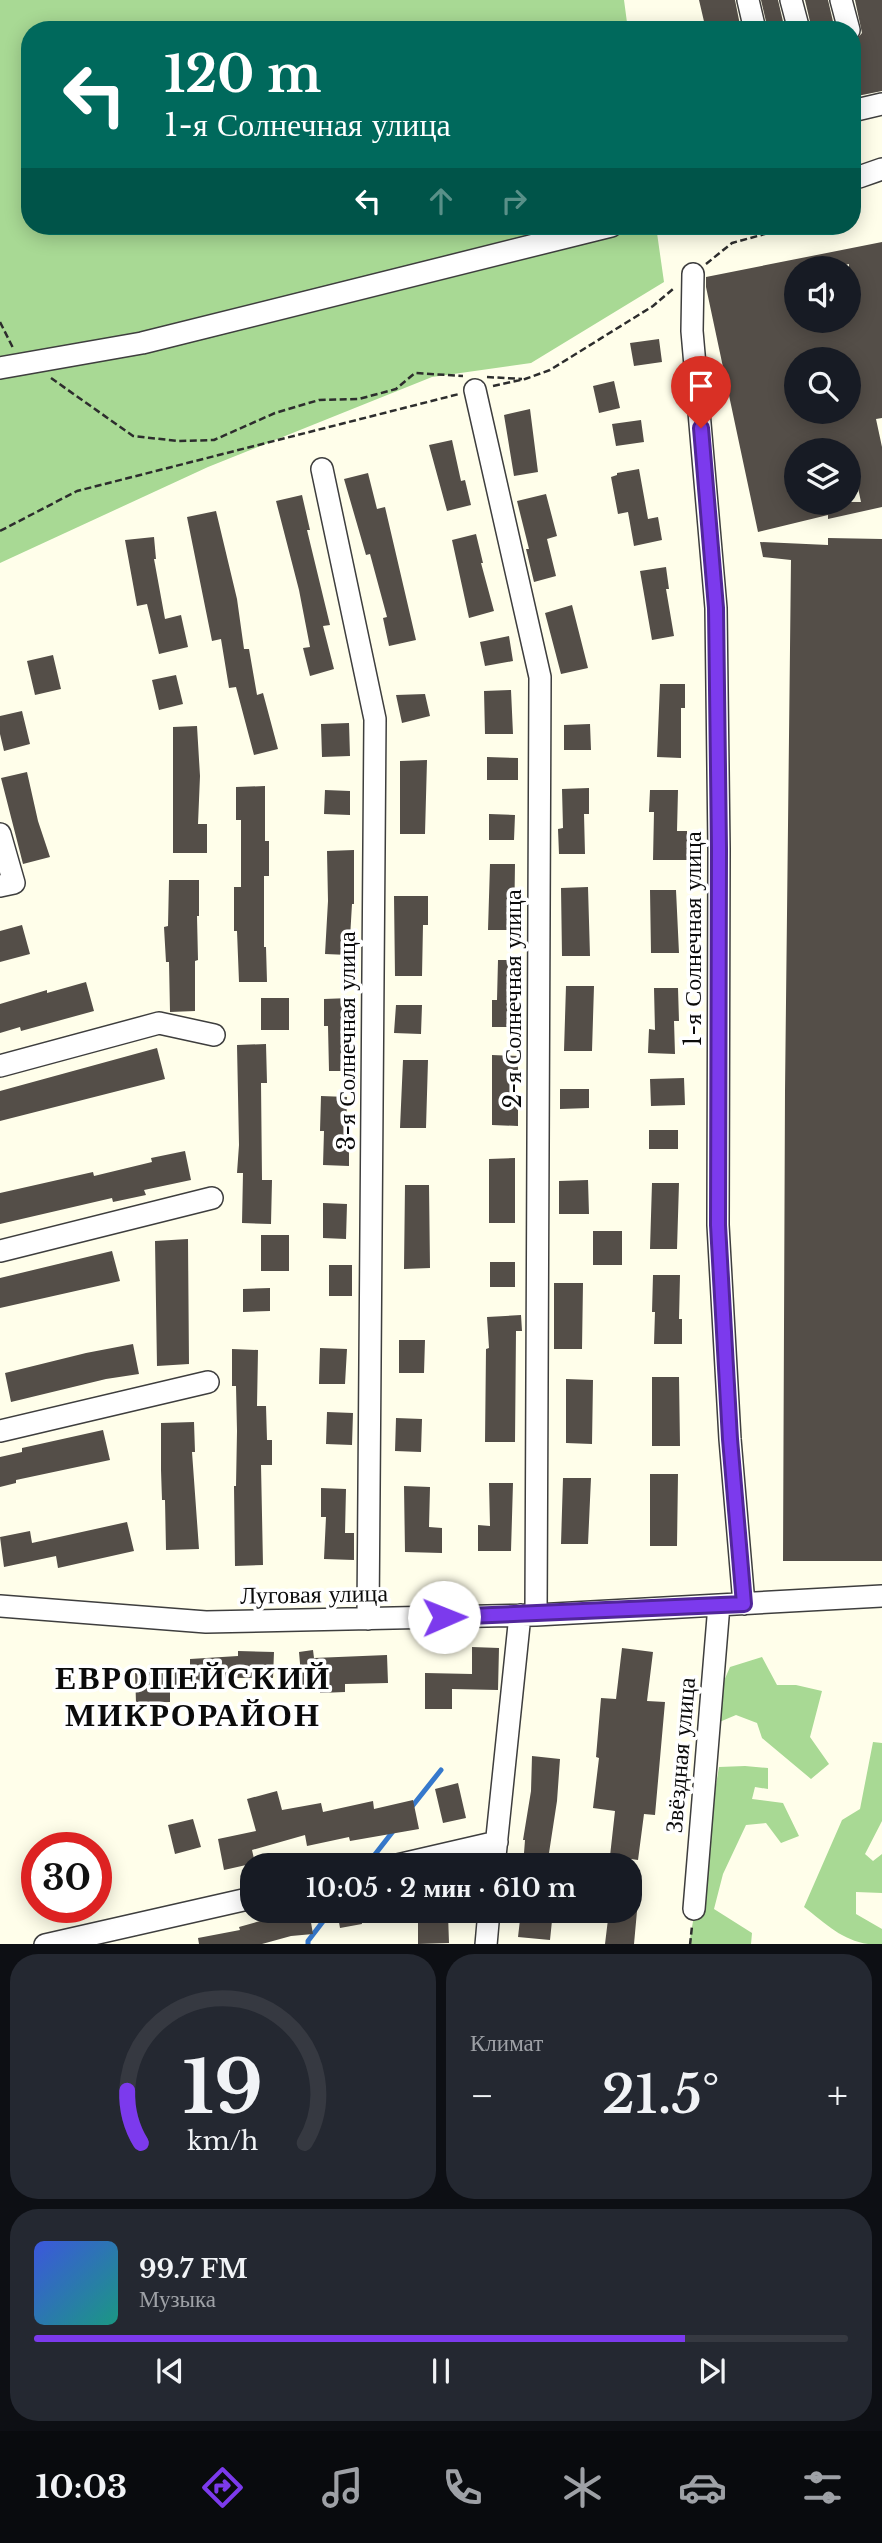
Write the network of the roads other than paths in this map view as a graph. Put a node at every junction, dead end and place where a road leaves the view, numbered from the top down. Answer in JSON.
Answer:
{"nodes":[{"id":1,"x":748,"y":0,"type":"edge"},
{"id":2,"x":791,"y":0,"type":"edge"},
{"id":3,"x":841,"y":0,"type":"edge"},
{"id":4,"x":753,"y":21,"type":"edge"},
{"id":5,"x":797,"y":21,"type":"edge"},
{"id":6,"x":847,"y":21,"type":"edge"},
{"id":7,"x":882,"y":104,"type":"edge"},
{"id":8,"x":861,"y":109,"type":"edge"},
{"id":9,"x":882,"y":169,"type":"edge"},
{"id":10,"x":861,"y":175,"type":"edge"},
{"id":11,"x":575,"y":235,"type":"edge"},
{"id":12,"x":693,"y":274,"type":"road end"},
{"id":13,"x":0,"y":368,"type":"edge"},
{"id":14,"x":479,"y":381,"type":"road end"},
{"id":15,"x":322,"y":469,"type":"dead end"},
{"id":16,"x":0,"y":834,"type":"edge"},
{"id":17,"x":0,"y":886,"type":"edge"},
{"id":18,"x":214,"y":1035,"type":"dead end"},
{"id":19,"x":0,"y":1066,"type":"edge"},
{"id":20,"x":212,"y":1198,"type":"dead end"},
{"id":21,"x":0,"y":1251,"type":"edge"},
{"id":22,"x":208,"y":1382,"type":"dead end"},
{"id":23,"x":0,"y":1431,"type":"edge"},
{"id":24,"x":882,"y":1597,"type":"edge"},
{"id":25,"x":744,"y":1604,"type":"junction"},
{"id":26,"x":719,"y":1605,"type":"junction"},
{"id":27,"x":0,"y":1606,"type":"edge"},
{"id":28,"x":528,"y":1615,"type":"junction"},
{"id":29,"x":368,"y":1619,"type":"junction"},
{"id":30,"x":497,"y":1842,"type":"junction"},
{"id":31,"x":449,"y":1853,"type":"edge"},
{"id":32,"x":496,"y":1853,"type":"edge"},
{"id":33,"x":240,"y":1901,"type":"edge"},
{"id":34,"x":694,"y":1909,"type":"dead end"},
{"id":35,"x":488,"y":1923,"type":"edge"},
{"id":36,"x":45,"y":1944,"type":"edge"},
{"id":37,"x":486,"y":1944,"type":"edge"}],
"edges":[{"from":1,"to":4,"type":"street"},
{"from":2,"to":5,"type":"street"},
{"from":3,"to":6,"type":"street"},
{"from":7,"to":8,"type":"street"},
{"from":9,"to":10,"type":"street"},
{"from":11,"to":13,"type":"street"},
{"from":12,"to":25,"type":"street","name":"1-я Солнечная улица"},
{"from":14,"to":28,"type":"street","name":"2-я Солнечная улица"},
{"from":15,"to":29,"type":"street","name":"3-я Солнечная улица"},
{"from":16,"to":17,"type":"street"},
{"from":18,"to":19,"type":"street"},
{"from":20,"to":21,"type":"street"},
{"from":22,"to":23,"type":"street"},
{"from":24,"to":25,"type":"street","name":"Луговая улица"},
{"from":25,"to":26,"type":"street","name":"Луговая улица"},
{"from":26,"to":28,"type":"street","name":"Луговая улица"},
{"from":26,"to":34,"type":"street","name":"Звёздная улица"},
{"from":27,"to":29,"type":"street","name":"Луговая улица"},
{"from":28,"to":29,"type":"street","name":"Луговая улица"},
{"from":28,"to":30,"type":"street","name":"2-я Солнечная улица"},
{"from":30,"to":31,"type":"street"},
{"from":30,"to":32,"type":"street","name":"2-я Солнечная улица"},
{"from":33,"to":36,"type":"street"},
{"from":35,"to":37,"type":"street"}]}
